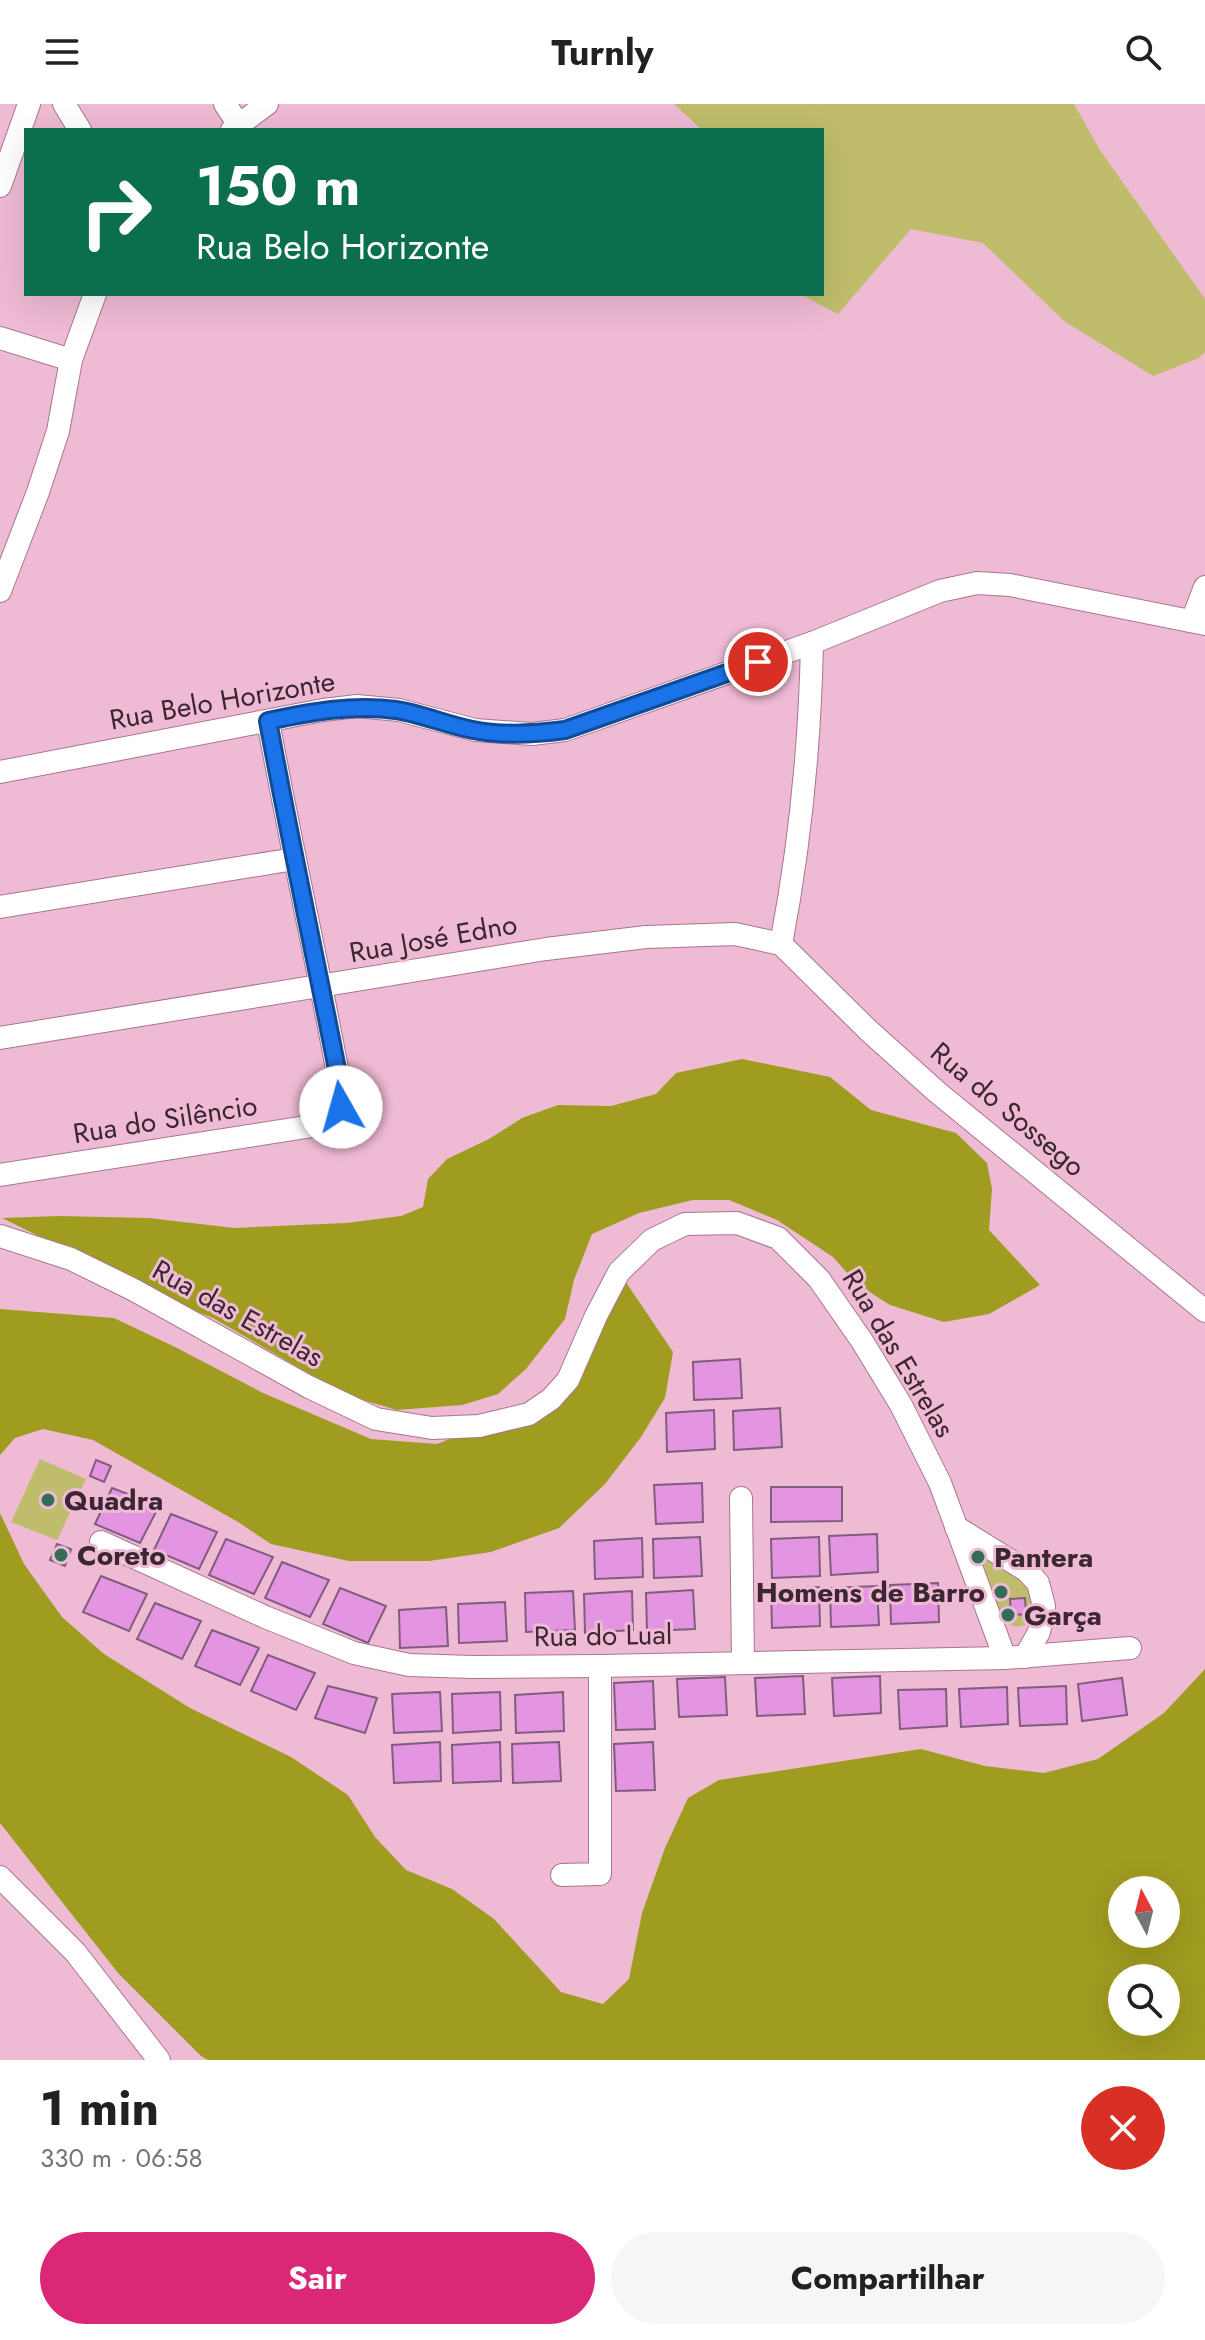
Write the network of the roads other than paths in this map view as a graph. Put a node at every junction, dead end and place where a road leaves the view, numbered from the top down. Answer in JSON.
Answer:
{"nodes":[{"id":1,"x":29,"y":104,"type":"edge"},
{"id":2,"x":64,"y":104,"type":"edge"},
{"id":3,"x":225,"y":104,"type":"edge"},
{"id":4,"x":267,"y":104,"type":"edge"},
{"id":5,"x":79,"y":128,"type":"edge"},
{"id":6,"x":235,"y":128,"type":"edge"},
{"id":7,"x":0,"y":186,"type":"edge"},
{"id":8,"x":94,"y":296,"type":"edge"},
{"id":9,"x":0,"y":338,"type":"edge"},
{"id":10,"x":71,"y":360,"type":"junction"},
{"id":11,"x":1205,"y":587,"type":"edge"},
{"id":12,"x":0,"y":591,"type":"edge"},
{"id":13,"x":1198,"y":622,"type":"edge"},
{"id":14,"x":812,"y":643,"type":"junction"},
{"id":15,"x":268,"y":721,"type":"junction"},
{"id":16,"x":0,"y":772,"type":"edge"},
{"id":17,"x":294,"y":859,"type":"junction"},
{"id":18,"x":0,"y":907,"type":"edge"},
{"id":19,"x":781,"y":944,"type":"junction"},
{"id":20,"x":322,"y":987,"type":"junction"},
{"id":21,"x":0,"y":1038,"type":"edge"},
{"id":22,"x":0,"y":1175,"type":"edge"},
{"id":23,"x":0,"y":1236,"type":"edge"},
{"id":24,"x":1205,"y":1311,"type":"edge"},
{"id":25,"x":741,"y":1498,"type":"dead end"},
{"id":26,"x":956,"y":1527,"type":"junction"},
{"id":27,"x":101,"y":1542,"type":"dead end"},
{"id":28,"x":1130,"y":1648,"type":"dead end"},
{"id":29,"x":1015,"y":1657,"type":"junction"},
{"id":30,"x":743,"y":1663,"type":"junction"},
{"id":31,"x":600,"y":1666,"type":"junction"},
{"id":32,"x":562,"y":1875,"type":"dead end"},
{"id":33,"x":0,"y":1877,"type":"edge"},
{"id":34,"x":159,"y":2060,"type":"edge"}],
"edges":[{"from":1,"to":7,"type":"street"},
{"from":2,"to":5,"type":"street"},
{"from":3,"to":6,"type":"street"},
{"from":4,"to":6,"type":"street"},
{"from":8,"to":10,"type":"street"},
{"from":9,"to":10,"type":"street"},
{"from":10,"to":12,"type":"street"},
{"from":11,"to":13,"type":"street"},
{"from":13,"to":14,"type":"street","name":"Rua Belo Horizonte"},
{"from":14,"to":15,"type":"street","name":"Rua Belo Horizonte"},
{"from":14,"to":19,"type":"street"},
{"from":15,"to":16,"type":"street","name":"Rua Belo Horizonte"},
{"from":15,"to":17,"type":"street"},
{"from":17,"to":18,"type":"street"},
{"from":17,"to":20,"type":"street"},
{"from":19,"to":20,"type":"street","name":"Rua José Edno"},
{"from":19,"to":24,"type":"street","name":"Rua do Sossego"},
{"from":20,"to":21,"type":"street","name":"Rua José Edno"},
{"from":20,"to":22,"type":"street","name":"Rua do Silêncio"},
{"from":23,"to":26,"type":"street","name":"Rua das Estrelas"},
{"from":25,"to":30,"type":"street"},
{"from":26,"to":29,"type":"street","name":"Rua das Estrelas"},
{"from":26,"to":29,"type":"street"},
{"from":27,"to":31,"type":"street","name":"Rua do Lual"},
{"from":28,"to":29,"type":"street","name":"Rua do Lual"},
{"from":29,"to":30,"type":"street","name":"Rua do Lual"},
{"from":30,"to":31,"type":"street","name":"Rua do Lual"},
{"from":31,"to":32,"type":"street"},
{"from":33,"to":34,"type":"street"}]}
